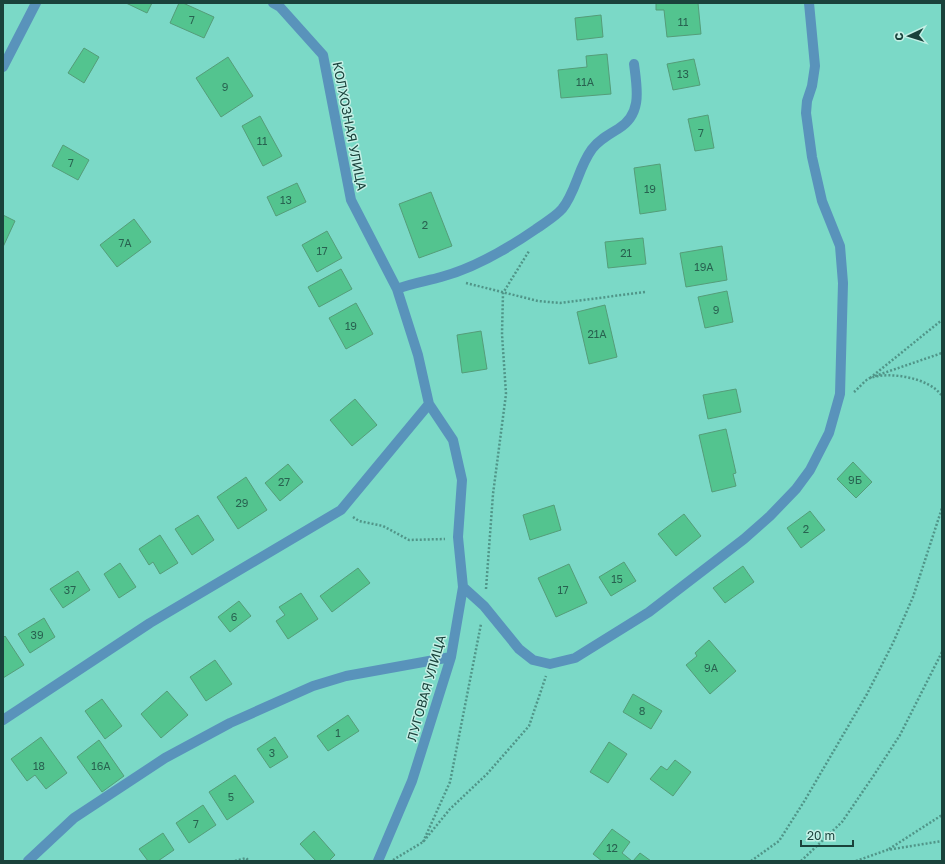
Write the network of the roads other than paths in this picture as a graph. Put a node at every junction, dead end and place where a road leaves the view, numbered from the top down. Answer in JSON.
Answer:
{"nodes":[{"id":1,"x":36,"y":3,"type":"edge"},
{"id":2,"x":273,"y":3,"type":"edge"},
{"id":3,"x":809,"y":3,"type":"edge"},
{"id":4,"x":634,"y":64,"type":"dead end"},
{"id":5,"x":3,"y":67,"type":"edge"},
{"id":6,"x":397,"y":289,"type":"junction"},
{"id":7,"x":429,"y":404,"type":"junction"},
{"id":8,"x":464,"y":587,"type":"junction"},
{"id":9,"x":451,"y":657,"type":"junction"},
{"id":10,"x":3,"y":720,"type":"edge"},
{"id":11,"x":28,"y":861,"type":"edge"},
{"id":12,"x":378,"y":861,"type":"edge"}],
"edges":[{"from":1,"to":5,"type":"street"},
{"from":2,"to":6,"type":"street","name":"КОЛХОЗНАЯ УЛИЦА"},
{"from":3,"to":8,"type":"street"},
{"from":4,"to":6,"type":"street"},
{"from":6,"to":7,"type":"street","name":"КОЛХОЗНАЯ УЛИЦА"},
{"from":7,"to":8,"type":"street","name":"ЛУГОВАЯ УЛИЦА"},
{"from":7,"to":10,"type":"street"},
{"from":8,"to":9,"type":"street","name":"ЛУГОВАЯ УЛИЦА"},
{"from":9,"to":11,"type":"street"},
{"from":9,"to":12,"type":"street","name":"ЛУГОВАЯ УЛИЦА"}]}
